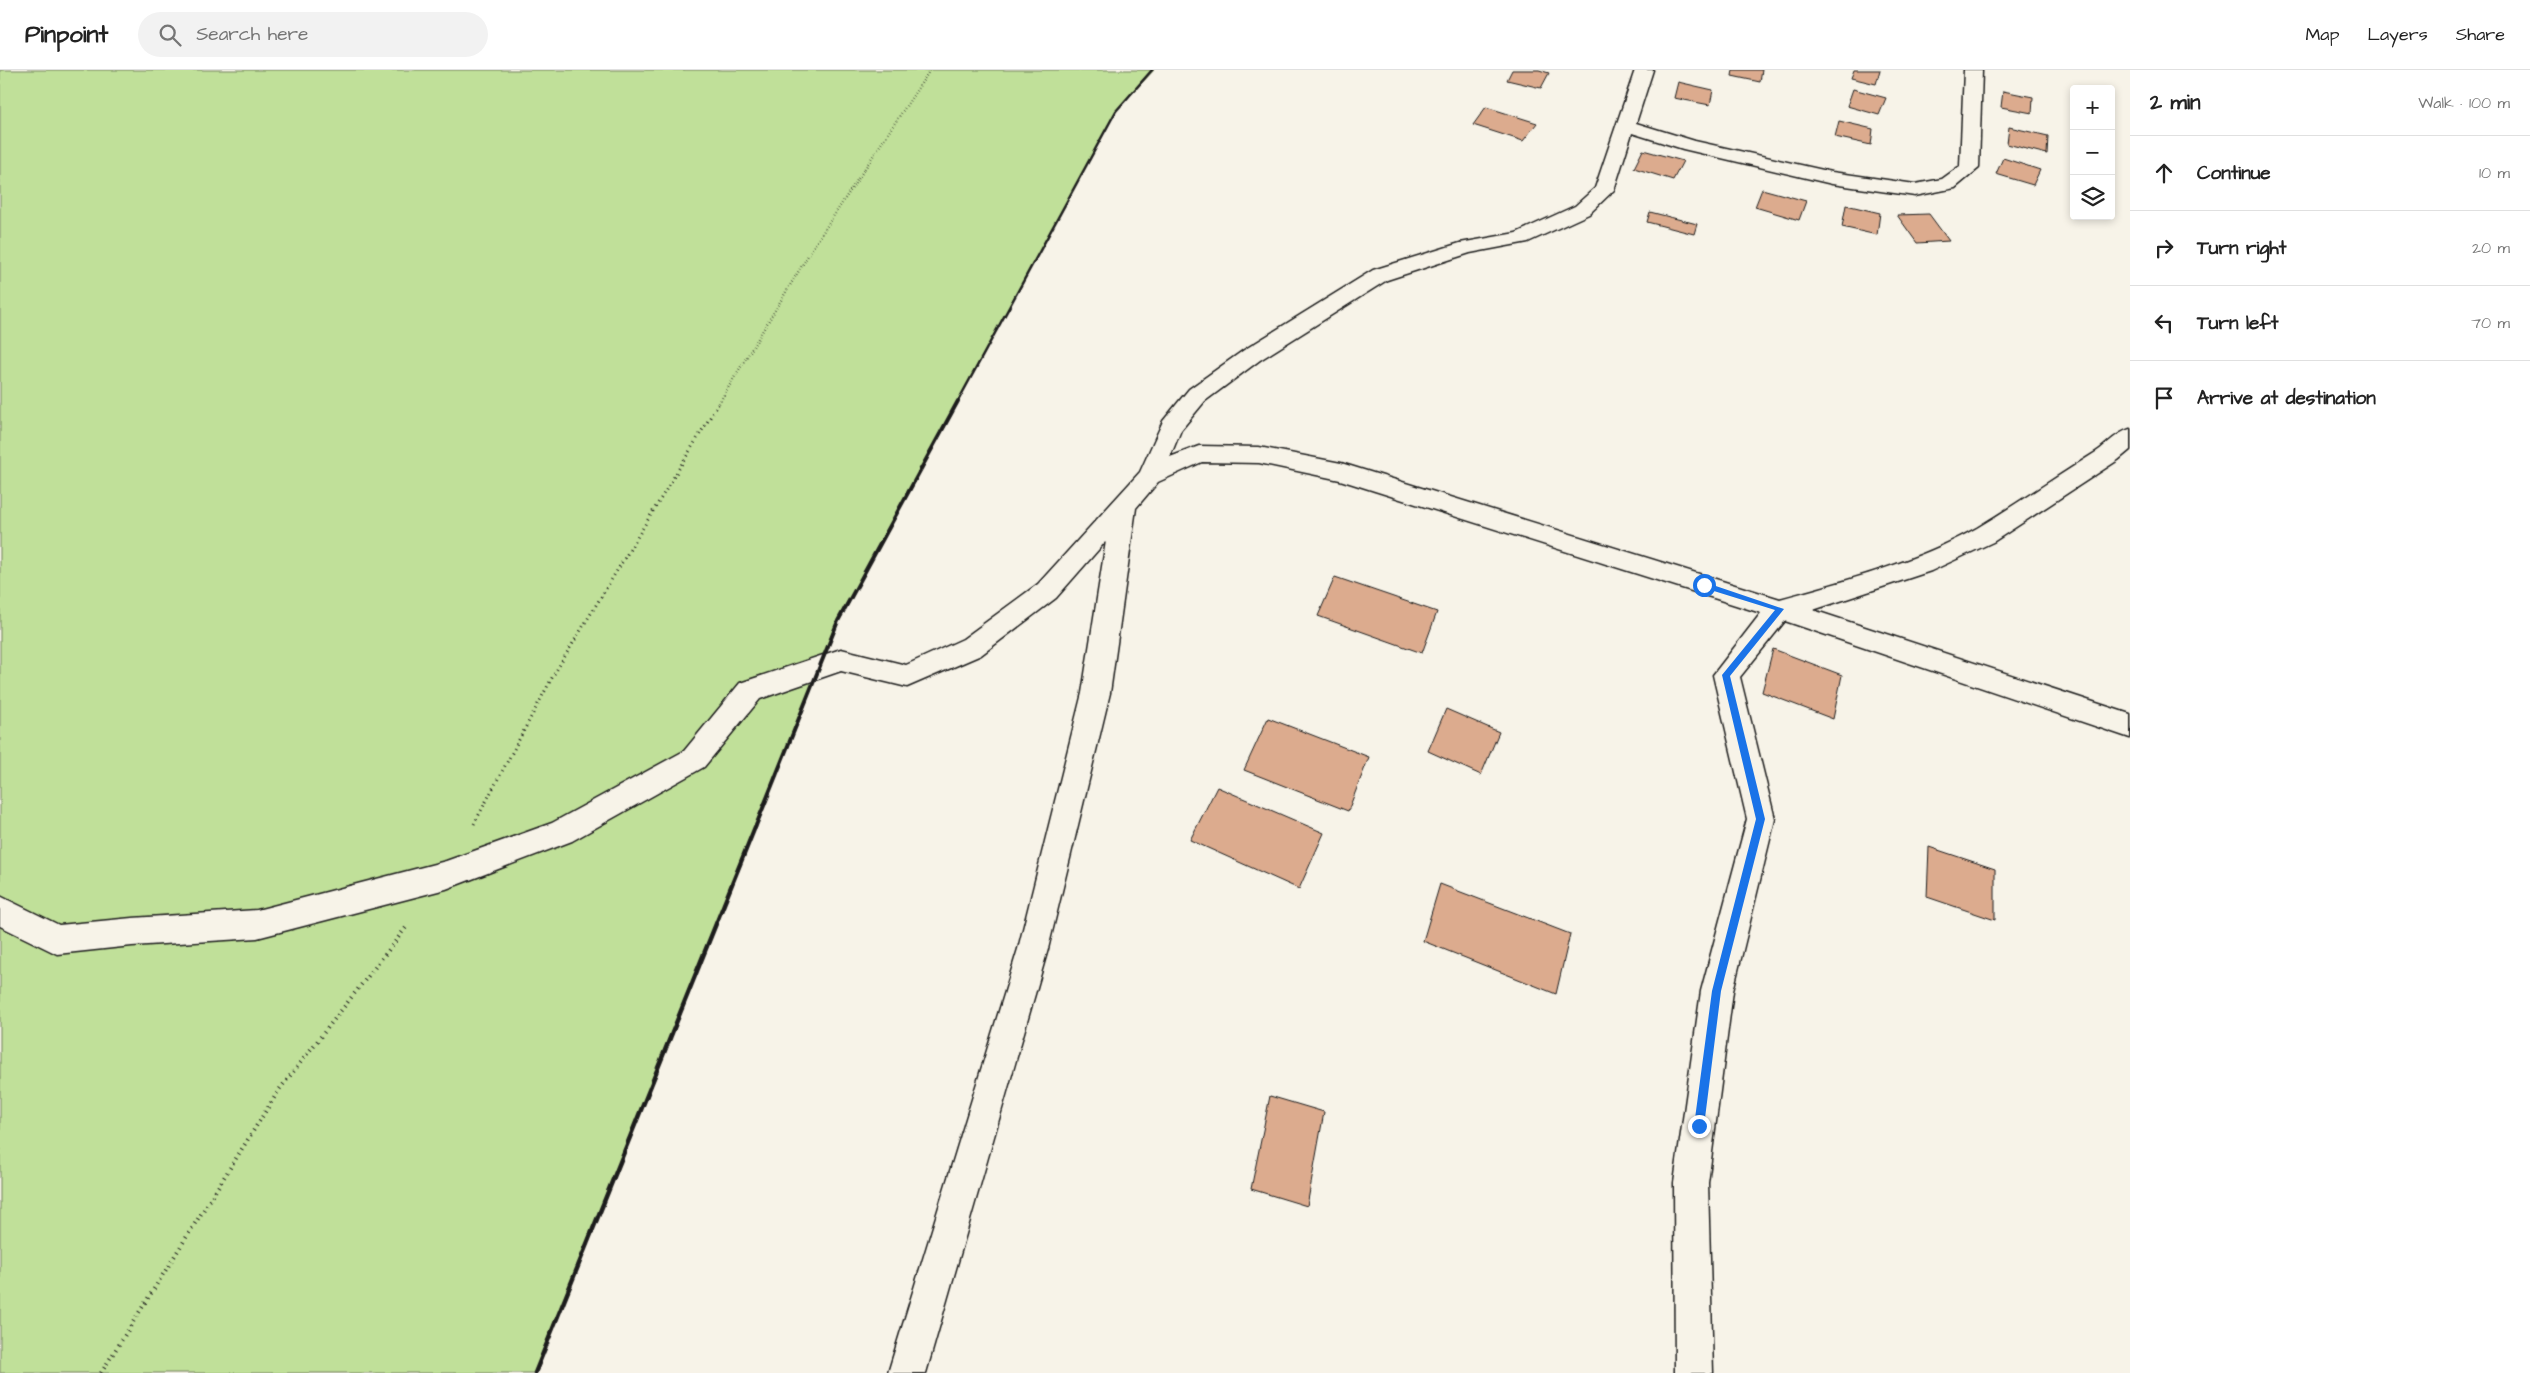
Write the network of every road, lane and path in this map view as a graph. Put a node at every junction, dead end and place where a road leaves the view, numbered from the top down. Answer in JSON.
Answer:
{"nodes":[{"id":1,"x":930,"y":70,"type":"edge"},
{"id":2,"x":1644,"y":70,"type":"edge"},
{"id":3,"x":1972,"y":70,"type":"edge"},
{"id":4,"x":1627,"y":126,"type":"junction"},
{"id":5,"x":2130,"y":437,"type":"edge"},
{"id":6,"x":1150,"y":476,"type":"junction"},
{"id":7,"x":1124,"y":506,"type":"junction"},
{"id":8,"x":1780,"y":609,"type":"junction"},
{"id":9,"x":2130,"y":726,"type":"edge"},
{"id":10,"x":446,"y":875,"type":"junction"},
{"id":11,"x":0,"y":910,"type":"edge"},
{"id":12,"x":101,"y":1373,"type":"edge"},
{"id":13,"x":907,"y":1373,"type":"edge"},
{"id":14,"x":1694,"y":1373,"type":"edge"}],
"edges":[{"from":1,"to":10,"type":"path"},
{"from":2,"to":4,"type":"street"},
{"from":3,"to":4,"type":"street"},
{"from":4,"to":6,"type":"street"},
{"from":5,"to":8,"type":"street"},
{"from":6,"to":7,"type":"street"},
{"from":6,"to":8,"type":"street"},
{"from":7,"to":10,"type":"street"},
{"from":7,"to":13,"type":"street"},
{"from":8,"to":9,"type":"street"},
{"from":8,"to":14,"type":"street"},
{"from":10,"to":11,"type":"street"},
{"from":10,"to":12,"type":"path"}]}
